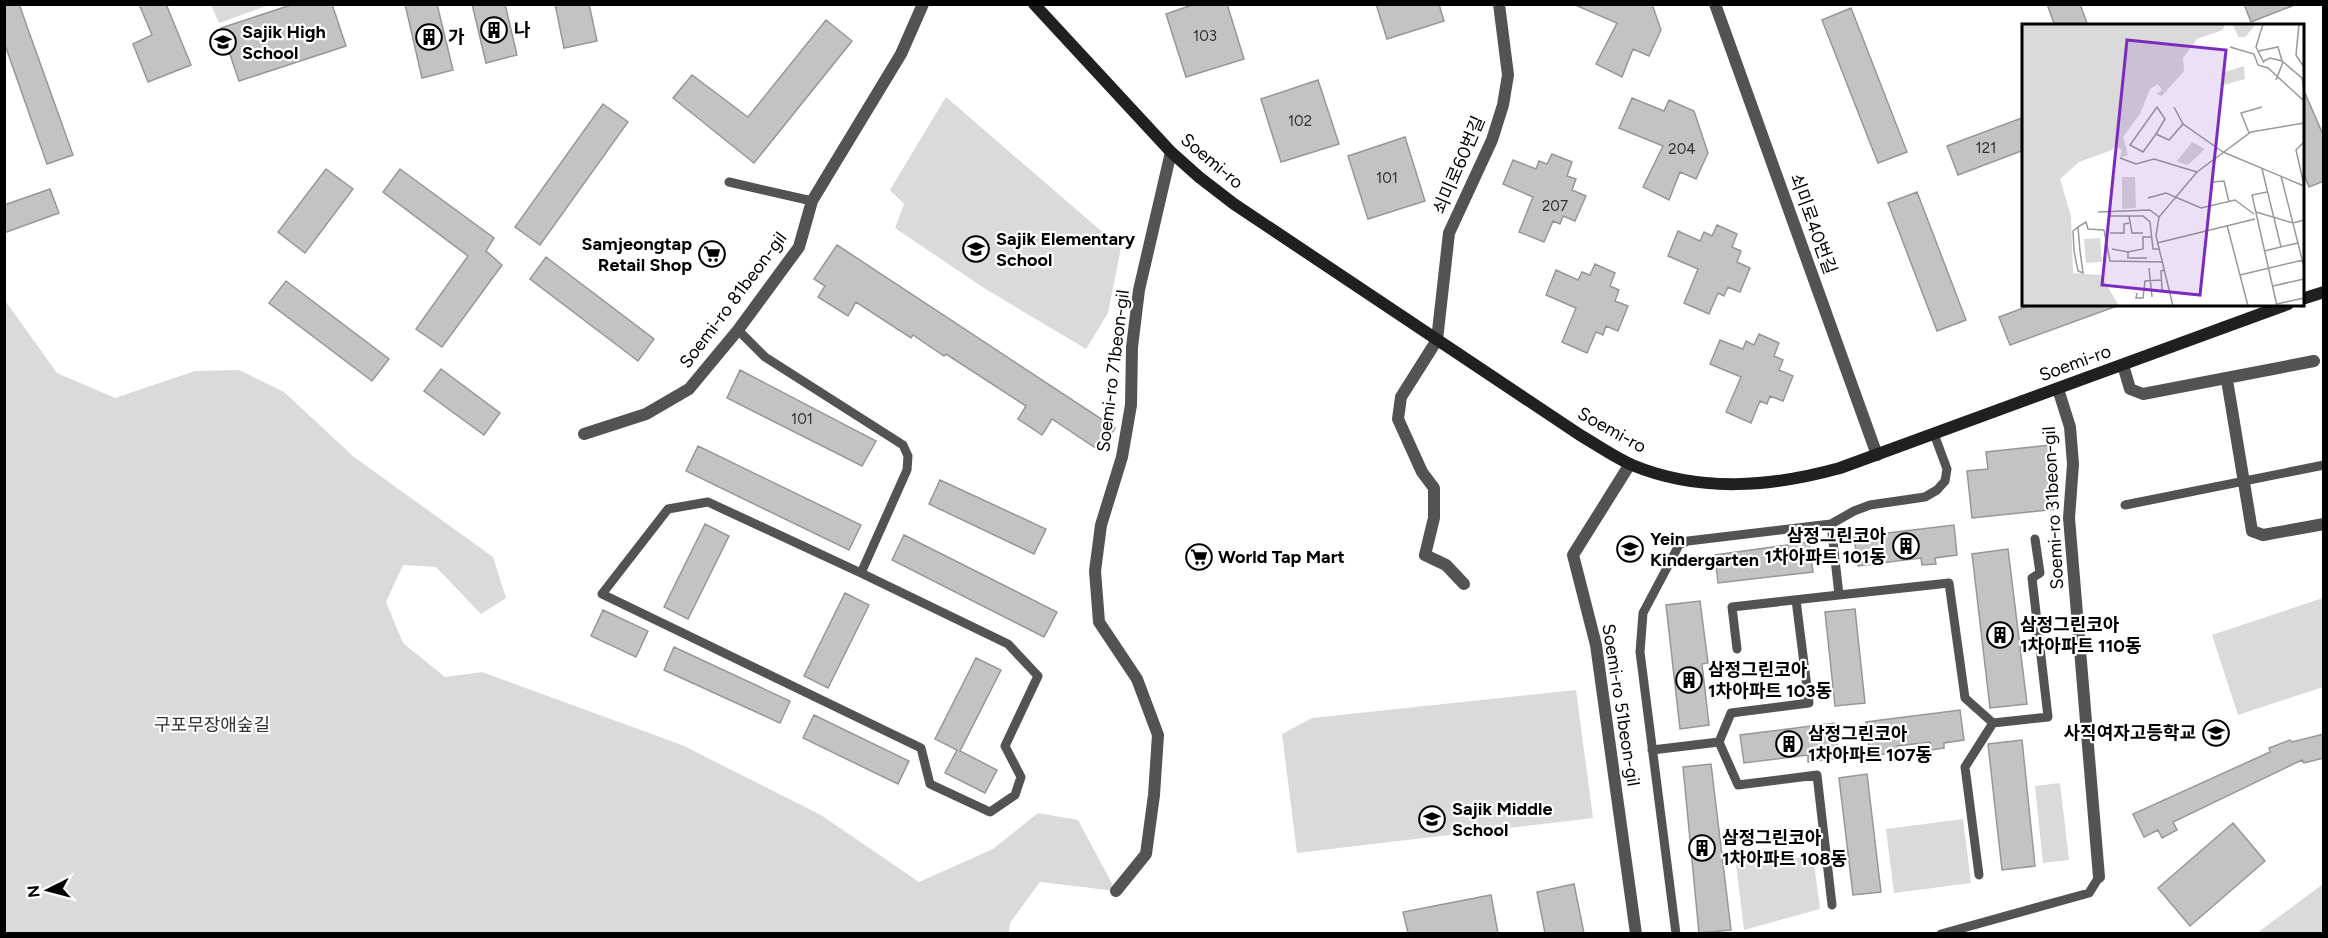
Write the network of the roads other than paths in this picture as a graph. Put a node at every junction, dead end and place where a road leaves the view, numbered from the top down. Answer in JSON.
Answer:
{"nodes":[{"id":1,"x":923,"y":4,"type":"edge"},
{"id":2,"x":1034,"y":4,"type":"edge"},
{"id":3,"x":1499,"y":4,"type":"edge"},
{"id":4,"x":1715,"y":4,"type":"edge"},
{"id":5,"x":1171,"y":152,"type":"junction"},
{"id":6,"x":729,"y":182,"type":"dead end"},
{"id":7,"x":812,"y":201,"type":"junction"},
{"id":8,"x":2324,"y":292,"type":"edge"},
{"id":9,"x":2304,"y":298,"type":"edge"},
{"id":10,"x":2283,"y":306,"type":"edge"},
{"id":11,"x":738,"y":330,"type":"junction"},
{"id":12,"x":1437,"y":340,"type":"junction"},
{"id":13,"x":2314,"y":361,"type":"dead end"},
{"id":14,"x":2123,"y":365,"type":"junction"},
{"id":15,"x":2227,"y":380,"type":"junction"},
{"id":16,"x":2058,"y":389,"type":"junction"},
{"id":17,"x":1934,"y":434,"type":"junction"},
{"id":18,"x":584,"y":435,"type":"dead end"},
{"id":19,"x":1877,"y":455,"type":"junction"},
{"id":20,"x":1630,"y":464,"type":"junction"},
{"id":21,"x":2324,"y":465,"type":"edge"},
{"id":22,"x":2244,"y":479,"type":"junction"},
{"id":23,"x":2125,"y":505,"type":"dead end"},
{"id":24,"x":2324,"y":524,"type":"edge"},
{"id":25,"x":1831,"y":525,"type":"junction"},
{"id":26,"x":2036,"y":539,"type":"dead end"},
{"id":27,"x":861,"y":573,"type":"junction"},
{"id":28,"x":1464,"y":584,"type":"dead end"},
{"id":29,"x":1839,"y":595,"type":"junction"},
{"id":30,"x":1796,"y":600,"type":"junction"},
{"id":31,"x":1737,"y":649,"type":"dead end"},
{"id":32,"x":1993,"y":723,"type":"junction"},
{"id":33,"x":1719,"y":742,"type":"junction"},
{"id":34,"x":1653,"y":750,"type":"junction"},
{"id":35,"x":1978,"y":875,"type":"dead end"},
{"id":36,"x":2099,"y":877,"type":"joint"},
{"id":37,"x":1116,"y":891,"type":"dead end"},
{"id":38,"x":1832,"y":905,"type":"dead end"},
{"id":39,"x":1636,"y":933,"type":"edge"},
{"id":40,"x":1676,"y":933,"type":"edge"},
{"id":41,"x":1941,"y":933,"type":"edge"}],
"edges":[{"from":1,"to":7,"type":"street","name":"Soemi-ro 81beon-gil"},
{"from":2,"to":5,"type":"main road","name":"Soemi-ro"},
{"from":3,"to":12,"type":"street","name":"쇠미로60번길"},
{"from":4,"to":19,"type":"street","name":"쇠미로40번길"},
{"from":5,"to":12,"type":"main road","name":"Soemi-ro"},
{"from":5,"to":37,"type":"street","name":"Soemi-ro 71beon-gil"},
{"from":6,"to":7,"type":"lane"},
{"from":7,"to":11,"type":"street","name":"Soemi-ro 81beon-gil"},
{"from":8,"to":9,"type":"main road"},
{"from":10,"to":14,"type":"main road","name":"Soemi-ro"},
{"from":11,"to":18,"type":"street","name":"Soemi-ro 81beon-gil"},
{"from":11,"to":27,"type":"lane"},
{"from":12,"to":20,"type":"main road","name":"Soemi-ro"},
{"from":12,"to":28,"type":"street"},
{"from":13,"to":15,"type":"street"},
{"from":14,"to":15,"type":"street"},
{"from":14,"to":16,"type":"main road","name":"Soemi-ro"},
{"from":15,"to":22,"type":"street"},
{"from":16,"to":17,"type":"main road","name":"Soemi-ro"},
{"from":16,"to":36,"type":"street","name":"Soemi-ro 31beon-gil"},
{"from":17,"to":19,"type":"main road","name":"Soemi-ro"},
{"from":17,"to":25,"type":"lane"},
{"from":19,"to":20,"type":"main road","name":"Soemi-ro"},
{"from":20,"to":39,"type":"street","name":"Soemi-ro 51beon-gil"},
{"from":21,"to":22,"type":"lane"},
{"from":22,"to":23,"type":"lane"},
{"from":22,"to":24,"type":"street"},
{"from":25,"to":29,"type":"lane"},
{"from":25,"to":34,"type":"lane"},
{"from":26,"to":32,"type":"lane"},
{"from":27,"to":27,"type":"lane"},
{"from":29,"to":30,"type":"lane"},
{"from":29,"to":32,"type":"lane"},
{"from":30,"to":31,"type":"lane"},
{"from":30,"to":33,"type":"lane"},
{"from":32,"to":35,"type":"lane"},
{"from":33,"to":34,"type":"lane"},
{"from":33,"to":38,"type":"lane"},
{"from":34,"to":40,"type":"lane"},
{"from":36,"to":41,"type":"lane"}]}
